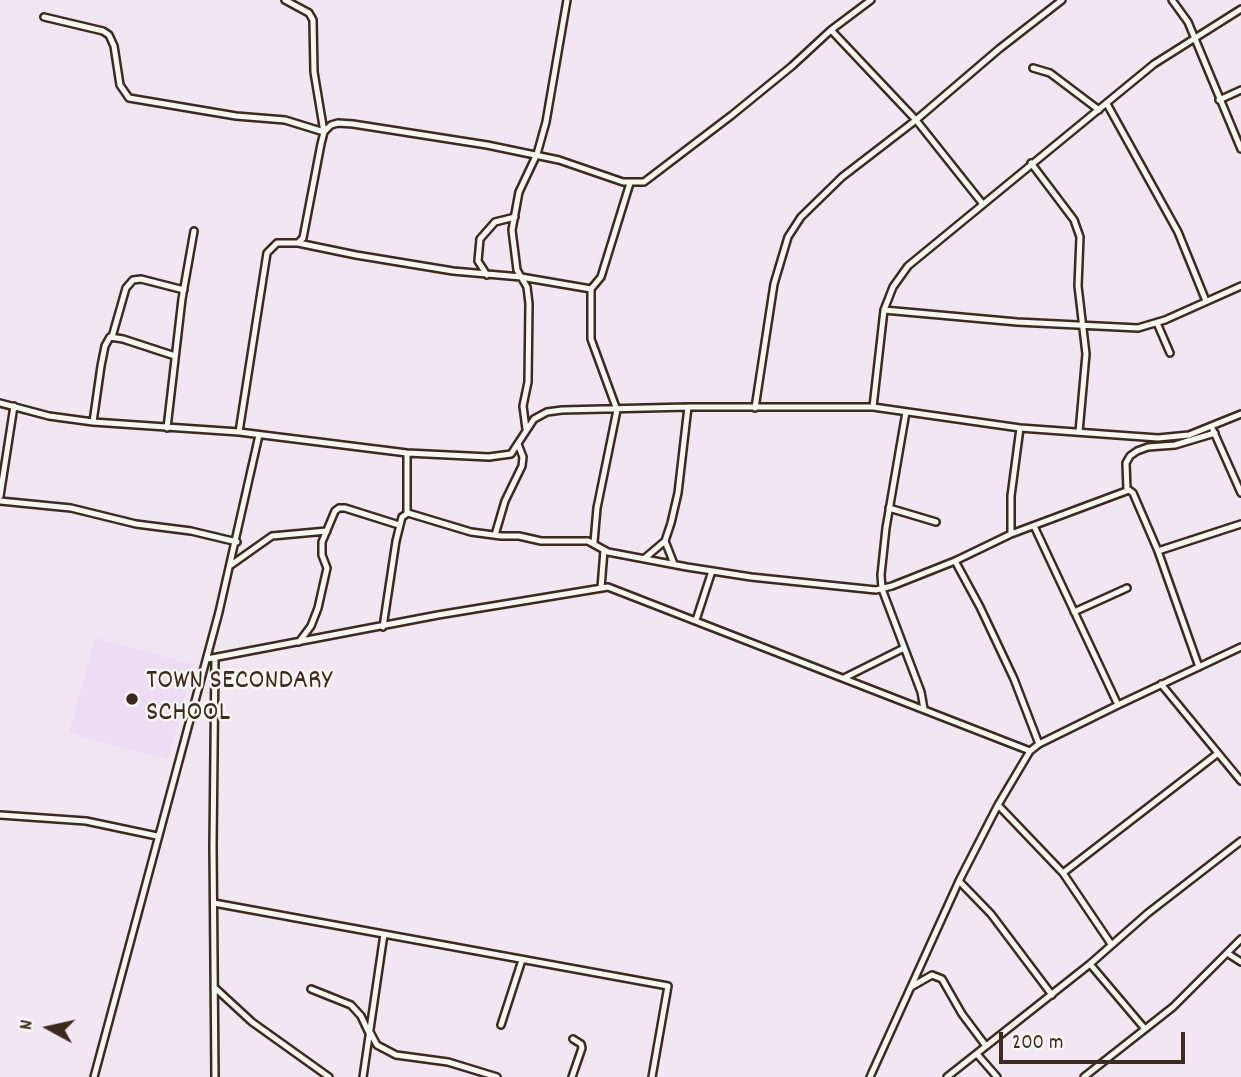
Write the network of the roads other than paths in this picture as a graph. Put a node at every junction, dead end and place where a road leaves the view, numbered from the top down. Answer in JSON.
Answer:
{"nodes":[{"id":1,"x":285,"y":0,"type":"edge"},
{"id":2,"x":567,"y":0,"type":"edge"},
{"id":3,"x":871,"y":0,"type":"edge"},
{"id":4,"x":1062,"y":0,"type":"edge"},
{"id":5,"x":1172,"y":0,"type":"edge"},
{"id":6,"x":1241,"y":9,"type":"edge"},
{"id":7,"x":44,"y":18,"type":"dead end"},
{"id":8,"x":831,"y":30,"type":"junction"},
{"id":9,"x":1193,"y":37,"type":"junction"},
{"id":10,"x":1033,"y":68,"type":"dead end"},
{"id":11,"x":1241,"y":90,"type":"edge"},
{"id":12,"x":1219,"y":100,"type":"junction"},
{"id":13,"x":1107,"y":104,"type":"junction"},
{"id":14,"x":1099,"y":110,"type":"junction"},
{"id":15,"x":916,"y":120,"type":"junction"},
{"id":16,"x":324,"y":132,"type":"junction"},
{"id":17,"x":1241,"y":149,"type":"edge"},
{"id":18,"x":537,"y":154,"type":"junction"},
{"id":19,"x":1031,"y":163,"type":"junction"},
{"id":20,"x":630,"y":183,"type":"junction"},
{"id":21,"x":982,"y":204,"type":"junction"},
{"id":22,"x":514,"y":217,"type":"junction"},
{"id":23,"x":194,"y":231,"type":"dead end"},
{"id":24,"x":298,"y":243,"type":"junction"},
{"id":25,"x":487,"y":275,"type":"junction"},
{"id":26,"x":521,"y":278,"type":"junction"},
{"id":27,"x":1241,"y":285,"type":"edge"},
{"id":28,"x":590,"y":289,"type":"junction"},
{"id":29,"x":184,"y":290,"type":"junction"},
{"id":30,"x":1206,"y":301,"type":"junction"},
{"id":31,"x":884,"y":310,"type":"junction"},
{"id":32,"x":1157,"y":323,"type":"junction"},
{"id":33,"x":1081,"y":324,"type":"junction"},
{"id":34,"x":112,"y":337,"type":"junction"},
{"id":35,"x":1170,"y":353,"type":"dead end"},
{"id":36,"x":175,"y":356,"type":"junction"},
{"id":37,"x":0,"y":403,"type":"edge"},
{"id":38,"x":15,"y":406,"type":"junction"},
{"id":39,"x":688,"y":407,"type":"junction"},
{"id":40,"x":873,"y":407,"type":"junction"},
{"id":41,"x":755,"y":408,"type":"junction"},
{"id":42,"x":617,"y":410,"type":"junction"},
{"id":43,"x":906,"y":412,"type":"junction"},
{"id":44,"x":1241,"y":414,"type":"edge"},
{"id":45,"x":93,"y":422,"type":"junction"},
{"id":46,"x":167,"y":428,"type":"junction"},
{"id":47,"x":1020,"y":428,"type":"junction"},
{"id":48,"x":526,"y":429,"type":"junction"},
{"id":49,"x":1214,"y":430,"type":"junction"},
{"id":50,"x":239,"y":432,"type":"junction"},
{"id":51,"x":1079,"y":432,"type":"junction"},
{"id":52,"x":259,"y":435,"type":"junction"},
{"id":53,"x":518,"y":444,"type":"junction"},
{"id":54,"x":407,"y":453,"type":"junction"},
{"id":55,"x":1128,"y":489,"type":"junction"},
{"id":56,"x":1241,"y":493,"type":"edge"},
{"id":57,"x":0,"y":496,"type":"edge"},
{"id":58,"x":0,"y":501,"type":"edge"},
{"id":59,"x":889,"y":508,"type":"junction"},
{"id":60,"x":407,"y":513,"type":"junction"},
{"id":61,"x":936,"y":522,"type":"dead end"},
{"id":62,"x":1241,"y":524,"type":"edge"},
{"id":63,"x":399,"y":525,"type":"junction"},
{"id":64,"x":1034,"y":526,"type":"junction"},
{"id":65,"x":327,"y":531,"type":"junction"},
{"id":66,"x":1011,"y":534,"type":"junction"},
{"id":67,"x":495,"y":535,"type":"junction"},
{"id":68,"x":665,"y":541,"type":"junction"},
{"id":69,"x":237,"y":542,"type":"junction"},
{"id":70,"x":594,"y":542,"type":"junction"},
{"id":71,"x":604,"y":550,"type":"junction"},
{"id":72,"x":1158,"y":551,"type":"junction"},
{"id":73,"x":645,"y":558,"type":"junction"},
{"id":74,"x":955,"y":561,"type":"junction"},
{"id":75,"x":674,"y":564,"type":"junction"},
{"id":76,"x":231,"y":565,"type":"junction"},
{"id":77,"x":712,"y":571,"type":"junction"},
{"id":78,"x":601,"y":588,"type":"junction"},
{"id":79,"x":1127,"y":588,"type":"dead end"},
{"id":80,"x":883,"y":589,"type":"junction"},
{"id":81,"x":1073,"y":612,"type":"junction"},
{"id":82,"x":696,"y":620,"type":"junction"},
{"id":83,"x":383,"y":627,"type":"junction"},
{"id":84,"x":299,"y":642,"type":"junction"},
{"id":85,"x":904,"y":648,"type":"junction"},
{"id":86,"x":1240,"y":648,"type":"edge"},
{"id":87,"x":215,"y":658,"type":"junction"},
{"id":88,"x":207,"y":659,"type":"junction"},
{"id":89,"x":1199,"y":667,"type":"junction"},
{"id":90,"x":844,"y":678,"type":"junction"},
{"id":91,"x":1161,"y":684,"type":"junction"},
{"id":92,"x":1118,"y":705,"type":"junction"},
{"id":93,"x":924,"y":709,"type":"junction"},
{"id":94,"x":1039,"y":744,"type":"junction"},
{"id":95,"x":1030,"y":751,"type":"junction"},
{"id":96,"x":1217,"y":754,"type":"junction"},
{"id":97,"x":1241,"y":781,"type":"edge"},
{"id":98,"x":998,"y":805,"type":"junction"},
{"id":99,"x":0,"y":815,"type":"edge"},
{"id":100,"x":158,"y":836,"type":"junction"},
{"id":101,"x":1241,"y":841,"type":"edge"},
{"id":102,"x":1063,"y":873,"type":"junction"},
{"id":103,"x":959,"y":881,"type":"junction"},
{"id":104,"x":214,"y":903,"type":"junction"},
{"id":105,"x":384,"y":934,"type":"junction"},
{"id":106,"x":1241,"y":939,"type":"edge"},
{"id":107,"x":1111,"y":944,"type":"junction"},
{"id":108,"x":1227,"y":953,"type":"junction"},
{"id":109,"x":522,"y":960,"type":"junction"},
{"id":110,"x":1241,"y":962,"type":"edge"},
{"id":111,"x":1090,"y":964,"type":"junction"},
{"id":112,"x":214,"y":987,"type":"junction"},
{"id":113,"x":911,"y":987,"type":"junction"},
{"id":114,"x":311,"y":989,"type":"dead end"},
{"id":115,"x":1052,"y":995,"type":"junction"},
{"id":116,"x":501,"y":1025,"type":"dead end"},
{"id":117,"x":1145,"y":1029,"type":"junction"},
{"id":118,"x":370,"y":1033,"type":"junction"},
{"id":119,"x":573,"y":1039,"type":"dead end"},
{"id":120,"x":986,"y":1046,"type":"junction"},
{"id":121,"x":977,"y":1054,"type":"junction"},
{"id":122,"x":94,"y":1077,"type":"edge"},
{"id":123,"x":215,"y":1077,"type":"edge"},
{"id":124,"x":329,"y":1077,"type":"edge"},
{"id":125,"x":363,"y":1077,"type":"edge"},
{"id":126,"x":497,"y":1077,"type":"edge"},
{"id":127,"x":572,"y":1077,"type":"edge"},
{"id":128,"x":652,"y":1077,"type":"edge"},
{"id":129,"x":870,"y":1077,"type":"edge"},
{"id":130,"x":947,"y":1077,"type":"edge"},
{"id":131,"x":997,"y":1077,"type":"edge"},
{"id":132,"x":1084,"y":1077,"type":"edge"}],
"edges":[{"from":1,"to":16,"type":"street"},
{"from":2,"to":18,"type":"street"},
{"from":3,"to":8,"type":"street"},
{"from":4,"to":15,"type":"street"},
{"from":5,"to":9,"type":"street"},
{"from":6,"to":9,"type":"street"},
{"from":7,"to":16,"type":"street"},
{"from":8,"to":15,"type":"street"},
{"from":8,"to":20,"type":"street"},
{"from":9,"to":12,"type":"street"},
{"from":9,"to":13,"type":"street"},
{"from":10,"to":14,"type":"street"},
{"from":11,"to":12,"type":"street"},
{"from":12,"to":17,"type":"street"},
{"from":13,"to":14,"type":"street"},
{"from":13,"to":30,"type":"street"},
{"from":14,"to":19,"type":"street"},
{"from":15,"to":21,"type":"street"},
{"from":15,"to":41,"type":"street"},
{"from":16,"to":18,"type":"street"},
{"from":16,"to":24,"type":"street"},
{"from":18,"to":20,"type":"street"},
{"from":18,"to":22,"type":"street"},
{"from":19,"to":21,"type":"street"},
{"from":19,"to":33,"type":"street"},
{"from":20,"to":28,"type":"street"},
{"from":21,"to":31,"type":"street"},
{"from":22,"to":25,"type":"street"},
{"from":22,"to":26,"type":"street"},
{"from":23,"to":29,"type":"street"},
{"from":24,"to":25,"type":"street"},
{"from":24,"to":50,"type":"street"},
{"from":25,"to":26,"type":"street"},
{"from":26,"to":28,"type":"street"},
{"from":26,"to":48,"type":"street"},
{"from":27,"to":30,"type":"street"},
{"from":28,"to":42,"type":"street"},
{"from":29,"to":34,"type":"street"},
{"from":29,"to":36,"type":"street"},
{"from":30,"to":32,"type":"street"},
{"from":31,"to":33,"type":"street"},
{"from":31,"to":40,"type":"street"},
{"from":32,"to":33,"type":"street"},
{"from":32,"to":35,"type":"street"},
{"from":33,"to":51,"type":"street"},
{"from":34,"to":36,"type":"street"},
{"from":34,"to":45,"type":"street"},
{"from":36,"to":46,"type":"street"},
{"from":37,"to":38,"type":"street"},
{"from":38,"to":45,"type":"street"},
{"from":38,"to":57,"type":"street"},
{"from":39,"to":41,"type":"street"},
{"from":39,"to":42,"type":"street"},
{"from":39,"to":68,"type":"street"},
{"from":40,"to":41,"type":"street"},
{"from":40,"to":43,"type":"street"},
{"from":42,"to":48,"type":"street"},
{"from":42,"to":70,"type":"street"},
{"from":43,"to":47,"type":"street"},
{"from":43,"to":59,"type":"street"},
{"from":44,"to":49,"type":"street"},
{"from":45,"to":46,"type":"street"},
{"from":46,"to":50,"type":"street"},
{"from":47,"to":51,"type":"street"},
{"from":47,"to":66,"type":"street"},
{"from":48,"to":53,"type":"street"},
{"from":49,"to":51,"type":"street"},
{"from":49,"to":55,"type":"street"},
{"from":49,"to":56,"type":"street"},
{"from":50,"to":52,"type":"street"},
{"from":52,"to":54,"type":"street"},
{"from":52,"to":69,"type":"street"},
{"from":53,"to":54,"type":"street"},
{"from":53,"to":67,"type":"street"},
{"from":54,"to":60,"type":"street"},
{"from":55,"to":64,"type":"street"},
{"from":55,"to":72,"type":"street"},
{"from":58,"to":69,"type":"street"},
{"from":59,"to":61,"type":"street"},
{"from":59,"to":80,"type":"street"},
{"from":60,"to":63,"type":"street"},
{"from":60,"to":67,"type":"street"},
{"from":62,"to":72,"type":"street"},
{"from":63,"to":65,"type":"street"},
{"from":63,"to":83,"type":"street"},
{"from":64,"to":66,"type":"street"},
{"from":64,"to":81,"type":"street"},
{"from":65,"to":76,"type":"street"},
{"from":65,"to":84,"type":"street"},
{"from":66,"to":74,"type":"street"},
{"from":67,"to":70,"type":"street"},
{"from":68,"to":73,"type":"street"},
{"from":68,"to":75,"type":"street"},
{"from":69,"to":76,"type":"street"},
{"from":70,"to":71,"type":"street"},
{"from":71,"to":73,"type":"street"},
{"from":71,"to":78,"type":"street"},
{"from":72,"to":89,"type":"street"},
{"from":73,"to":75,"type":"street"},
{"from":74,"to":80,"type":"street"},
{"from":74,"to":94,"type":"street"},
{"from":75,"to":77,"type":"street"},
{"from":76,"to":88,"type":"street"},
{"from":77,"to":80,"type":"street"},
{"from":77,"to":82,"type":"street"},
{"from":78,"to":82,"type":"street"},
{"from":78,"to":83,"type":"street"},
{"from":79,"to":81,"type":"street"},
{"from":80,"to":85,"type":"street"},
{"from":81,"to":92,"type":"street"},
{"from":82,"to":90,"type":"street"},
{"from":83,"to":84,"type":"street"},
{"from":84,"to":87,"type":"street"},
{"from":85,"to":90,"type":"street"},
{"from":85,"to":93,"type":"street"},
{"from":86,"to":89,"type":"street"},
{"from":87,"to":88,"type":"street"},
{"from":87,"to":104,"type":"street"},
{"from":88,"to":100,"type":"street"},
{"from":89,"to":91,"type":"street"},
{"from":90,"to":93,"type":"street"},
{"from":91,"to":92,"type":"street"},
{"from":91,"to":96,"type":"street"},
{"from":92,"to":94,"type":"street"},
{"from":93,"to":95,"type":"street"},
{"from":94,"to":95,"type":"street"},
{"from":95,"to":98,"type":"street"},
{"from":96,"to":97,"type":"street"},
{"from":96,"to":102,"type":"street"},
{"from":98,"to":102,"type":"street"},
{"from":98,"to":103,"type":"street"},
{"from":99,"to":100,"type":"street"},
{"from":100,"to":122,"type":"street"},
{"from":101,"to":107,"type":"street"},
{"from":102,"to":107,"type":"street"},
{"from":103,"to":113,"type":"street"},
{"from":103,"to":115,"type":"street"},
{"from":104,"to":105,"type":"street"},
{"from":104,"to":112,"type":"street"},
{"from":105,"to":109,"type":"street"},
{"from":105,"to":118,"type":"street"},
{"from":106,"to":108,"type":"street"},
{"from":107,"to":111,"type":"street"},
{"from":108,"to":110,"type":"street"},
{"from":108,"to":117,"type":"street"},
{"from":109,"to":116,"type":"street"},
{"from":109,"to":128,"type":"street"},
{"from":111,"to":115,"type":"street"},
{"from":111,"to":117,"type":"street"},
{"from":112,"to":123,"type":"street"},
{"from":112,"to":124,"type":"street"},
{"from":113,"to":120,"type":"street"},
{"from":113,"to":129,"type":"street"},
{"from":114,"to":118,"type":"street"},
{"from":115,"to":120,"type":"street"},
{"from":117,"to":132,"type":"street"},
{"from":118,"to":125,"type":"street"},
{"from":118,"to":126,"type":"street"},
{"from":119,"to":127,"type":"street"},
{"from":120,"to":121,"type":"street"},
{"from":121,"to":130,"type":"street"},
{"from":121,"to":131,"type":"street"}]}
